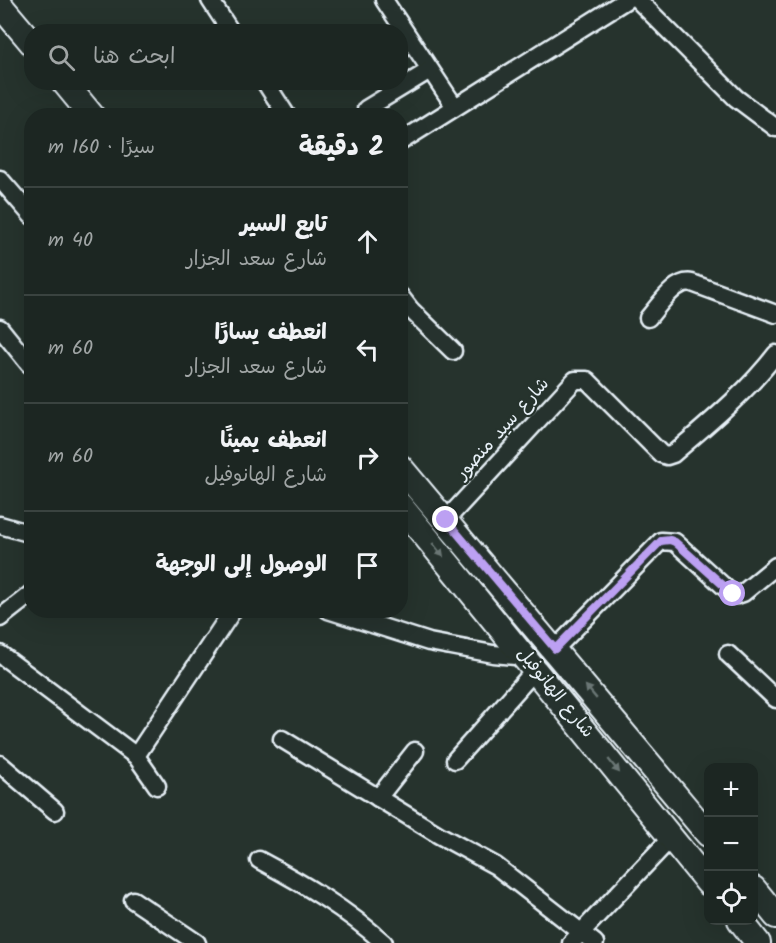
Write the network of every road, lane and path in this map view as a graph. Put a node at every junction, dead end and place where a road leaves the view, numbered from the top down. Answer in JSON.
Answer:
{"nodes":[{"id":1,"x":210,"y":0,"type":"edge"},
{"id":2,"x":384,"y":0,"type":"edge"},
{"id":3,"x":626,"y":0,"type":"edge"},
{"id":4,"x":638,"y":0,"type":"edge"},
{"id":5,"x":0,"y":5,"type":"edge"},
{"id":6,"x":226,"y":24,"type":"edge"},
{"id":7,"x":400,"y":24,"type":"edge"},
{"id":8,"x":24,"y":34,"type":"edge"},
{"id":9,"x":408,"y":37,"type":"edge"},
{"id":10,"x":430,"y":70,"type":"junction"},
{"id":11,"x":408,"y":83,"type":"edge"},
{"id":12,"x":71,"y":90,"type":"edge"},
{"id":13,"x":270,"y":90,"type":"edge"},
{"id":14,"x":397,"y":90,"type":"edge"},
{"id":15,"x":455,"y":107,"type":"junction"},
{"id":16,"x":85,"y":108,"type":"edge"},
{"id":17,"x":282,"y":108,"type":"edge"},
{"id":18,"x":368,"y":108,"type":"edge"},
{"id":19,"x":776,"y":128,"type":"edge"},
{"id":20,"x":408,"y":137,"type":"edge"},
{"id":21,"x":0,"y":179,"type":"edge"},
{"id":22,"x":24,"y":207,"type":"edge"},
{"id":23,"x":408,"y":306,"type":"edge"},
{"id":24,"x":776,"y":314,"type":"edge"},
{"id":25,"x":648,"y":318,"type":"dead end"},
{"id":26,"x":0,"y":328,"type":"edge"},
{"id":27,"x":453,"y":351,"type":"dead end"},
{"id":28,"x":776,"y":354,"type":"edge"},
{"id":29,"x":24,"y":358,"type":"edge"},
{"id":30,"x":408,"y":476,"type":"edge"},
{"id":31,"x":408,"y":515,"type":"edge"},
{"id":32,"x":446,"y":520,"type":"junction"},
{"id":33,"x":0,"y":525,"type":"edge"},
{"id":34,"x":24,"y":530,"type":"edge"},
{"id":35,"x":776,"y":566,"type":"edge"},
{"id":36,"x":24,"y":599,"type":"edge"},
{"id":37,"x":0,"y":618,"type":"edge"},
{"id":38,"x":227,"y":618,"type":"edge"},
{"id":39,"x":353,"y":618,"type":"edge"},
{"id":40,"x":555,"y":649,"type":"junction"},
{"id":41,"x":0,"y":654,"type":"edge"},
{"id":42,"x":728,"y":654,"type":"dead end"},
{"id":43,"x":531,"y":663,"type":"junction"},
{"id":44,"x":776,"y":699,"type":"edge"},
{"id":45,"x":282,"y":739,"type":"dead end"},
{"id":46,"x":415,"y":751,"type":"dead end"},
{"id":47,"x":136,"y":756,"type":"junction"},
{"id":48,"x":455,"y":760,"type":"dead end"},
{"id":49,"x":0,"y":764,"type":"edge"},
{"id":50,"x":157,"y":786,"type":"dead end"},
{"id":51,"x":378,"y":798,"type":"junction"},
{"id":52,"x":55,"y":811,"type":"dead end"},
{"id":53,"x":704,"y":829,"type":"edge"},
{"id":54,"x":671,"y":838,"type":"junction"},
{"id":55,"x":259,"y":860,"type":"dead end"},
{"id":56,"x":704,"y":878,"type":"edge"},
{"id":57,"x":758,"y":895,"type":"edge"},
{"id":58,"x":133,"y":900,"type":"dead end"},
{"id":59,"x":776,"y":916,"type":"edge"},
{"id":60,"x":743,"y":925,"type":"edge"},
{"id":61,"x":576,"y":938,"type":"edge"},
{"id":62,"x":197,"y":943,"type":"edge"},
{"id":63,"x":384,"y":943,"type":"edge"},
{"id":64,"x":595,"y":943,"type":"edge"},
{"id":65,"x":758,"y":943,"type":"edge"}],
"edges":[{"from":1,"to":6,"type":"street"},
{"from":2,"to":7,"type":"street"},
{"from":3,"to":15,"type":"street"},
{"from":4,"to":19,"type":"street"},
{"from":5,"to":8,"type":"street"},
{"from":9,"to":10,"type":"street"},
{"from":10,"to":11,"type":"street"},
{"from":10,"to":15,"type":"street"},
{"from":12,"to":16,"type":"street"},
{"from":13,"to":17,"type":"street"},
{"from":14,"to":18,"type":"street"},
{"from":15,"to":20,"type":"street"},
{"from":21,"to":22,"type":"street"},
{"from":23,"to":27,"type":"street"},
{"from":24,"to":25,"type":"street"},
{"from":26,"to":29,"type":"street"},
{"from":28,"to":32,"type":"street","name":"شارع سيد منصور"},
{"from":30,"to":32,"type":"street","name":"شارع الهانوفيل"},
{"from":31,"to":43,"type":"street","name":"شارع الهانوفيل","one_way":true},
{"from":32,"to":40,"type":"street","name":"شارع الهانوفيل"},
{"from":33,"to":34,"type":"street"},
{"from":35,"to":40,"type":"street"},
{"from":36,"to":37,"type":"street"},
{"from":38,"to":47,"type":"street"},
{"from":39,"to":43,"type":"street"},
{"from":53,"to":40,"type":"street","name":"شارع الهانوفيل","one_way":true},
{"from":41,"to":47,"type":"street"},
{"from":42,"to":44,"type":"street"},
{"from":43,"to":48,"type":"street"},
{"from":43,"to":54,"type":"street","name":"شارع الهانوفيل","one_way":true},
{"from":45,"to":51,"type":"street"},
{"from":46,"to":51,"type":"street"},
{"from":47,"to":50,"type":"street"},
{"from":49,"to":52,"type":"street"},
{"from":51,"to":61,"type":"street"},
{"from":54,"to":56,"type":"street","name":"شارع الهانوفيل"},
{"from":54,"to":61,"type":"street"},
{"from":55,"to":63,"type":"street"},
{"from":57,"to":59,"type":"street"},
{"from":58,"to":62,"type":"street"},
{"from":60,"to":65,"type":"street"},
{"from":61,"to":64,"type":"street"}]}
